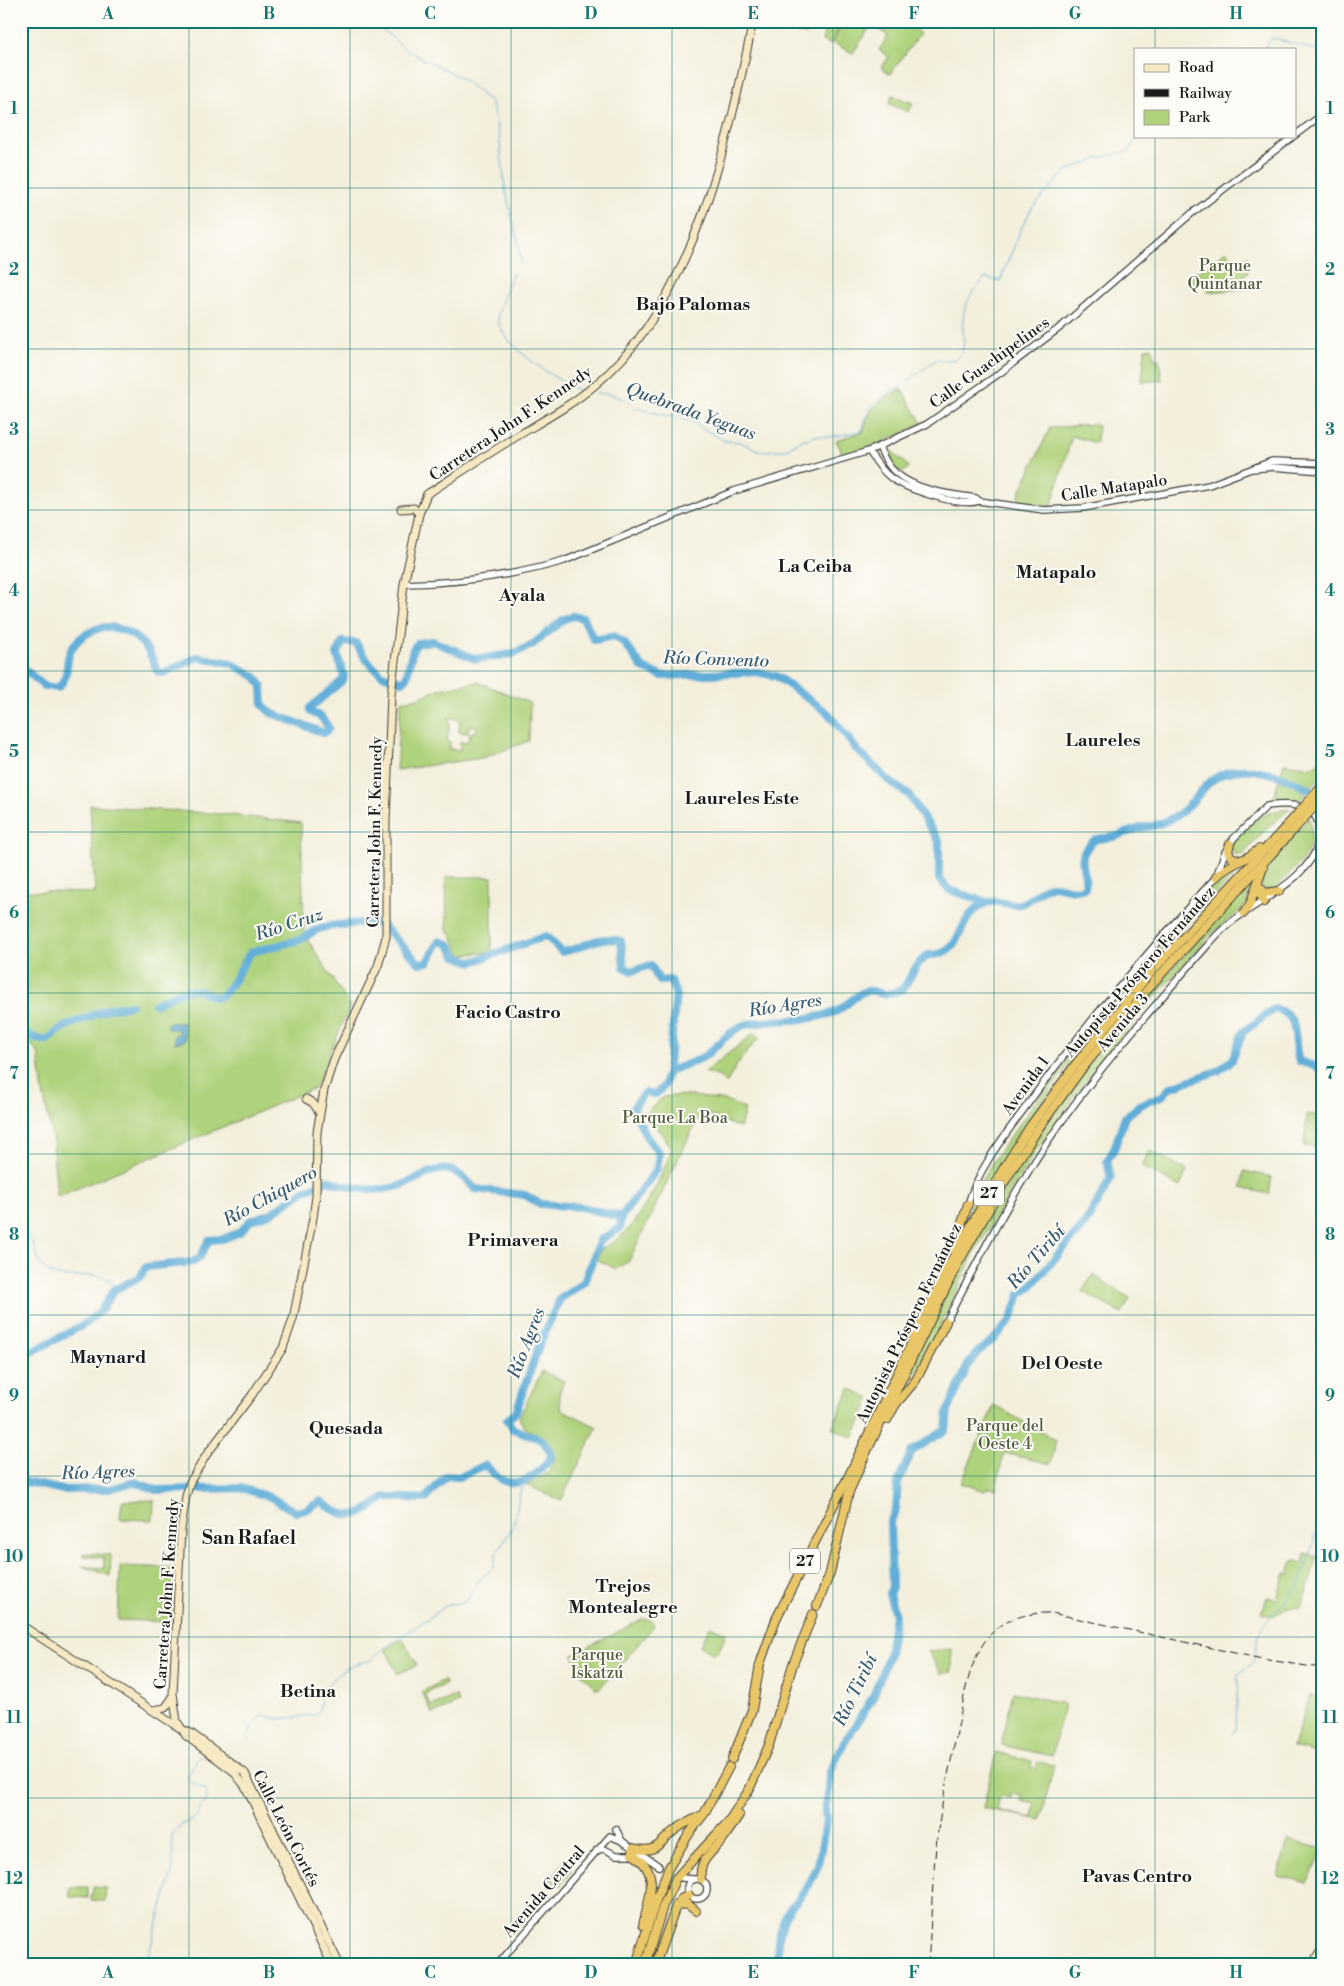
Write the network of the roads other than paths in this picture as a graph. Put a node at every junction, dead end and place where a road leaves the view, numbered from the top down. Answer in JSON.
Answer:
{"nodes":[{"id":1,"x":753,"y":21,"type":"edge"},
{"id":2,"x":1323,"y":114,"type":"edge"},
{"id":3,"x":1296,"y":136,"type":"edge"},
{"id":4,"x":1293,"y":138,"type":"edge"},
{"id":5,"x":879,"y":447,"type":"junction"},
{"id":6,"x":869,"y":451,"type":"junction"},
{"id":7,"x":1323,"y":463,"type":"edge"},
{"id":8,"x":1250,"y":469,"type":"junction"},
{"id":9,"x":1323,"y":471,"type":"edge"},
{"id":10,"x":979,"y":500,"type":"junction"},
{"id":11,"x":402,"y":508,"type":"dead end"},
{"id":12,"x":419,"y":514,"type":"junction"},
{"id":13,"x":404,"y":584,"type":"junction"},
{"id":14,"x":1323,"y":785,"type":"edge"},
{"id":15,"x":1323,"y":796,"type":"edge"},
{"id":16,"x":1266,"y":806,"type":"joint"},
{"id":17,"x":1293,"y":822,"type":"junction"},
{"id":18,"x":1290,"y":833,"type":"junction"},
{"id":19,"x":1230,"y":844,"type":"junction"},
{"id":20,"x":1240,"y":860,"type":"junction"},
{"id":21,"x":1216,"y":876,"type":"junction"},
{"id":22,"x":1257,"y":884,"type":"junction"},
{"id":23,"x":1279,"y":891,"type":"junction"},
{"id":24,"x":1264,"y":902,"type":"junction"},
{"id":25,"x":1244,"y":913,"type":"junction"},
{"id":26,"x":306,"y":1099,"type":"dead end"},
{"id":27,"x":319,"y":1113,"type":"junction"},
{"id":28,"x":968,"y":1204,"type":"joint"},
{"id":29,"x":948,"y":1266,"type":"junction"},
{"id":30,"x":946,"y":1322,"type":"joint"},
{"id":31,"x":868,"y":1449,"type":"junction"},
{"id":32,"x":818,"y":1606,"type":"dead end"},
{"id":33,"x":813,"y":1614,"type":"dead end"},
{"id":34,"x":21,"y":1626,"type":"edge"},
{"id":35,"x":173,"y":1694,"type":"junction"},
{"id":36,"x":153,"y":1710,"type":"junction"},
{"id":37,"x":175,"y":1712,"type":"junction"},
{"id":38,"x":181,"y":1729,"type":"junction"},
{"id":39,"x":190,"y":1732,"type":"junction"},
{"id":40,"x":749,"y":1790,"type":"junction"},
{"id":41,"x":704,"y":1814,"type":"junction"},
{"id":42,"x":616,"y":1829,"type":"dead end"},
{"id":43,"x":614,"y":1839,"type":"junction"},
{"id":44,"x":597,"y":1850,"type":"junction"},
{"id":45,"x":633,"y":1851,"type":"junction"},
{"id":46,"x":610,"y":1852,"type":"junction"},
{"id":47,"x":659,"y":1866,"type":"dead end"},
{"id":48,"x":701,"y":1879,"type":"junction"},
{"id":49,"x":693,"y":1880,"type":"junction"},
{"id":50,"x":688,"y":1891,"type":"junction"},
{"id":51,"x":676,"y":1906,"type":"junction"},
{"id":52,"x":696,"y":1911,"type":"dead end"},
{"id":53,"x":1323,"y":1946,"type":"edge"},
{"id":54,"x":332,"y":1965,"type":"edge"},
{"id":55,"x":340,"y":1965,"type":"edge"},
{"id":56,"x":497,"y":1965,"type":"edge"},
{"id":57,"x":636,"y":1965,"type":"edge"},
{"id":58,"x":645,"y":1965,"type":"edge"},
{"id":59,"x":655,"y":1965,"type":"edge"},
{"id":60,"x":1312,"y":1965,"type":"edge"}],
"edges":[{"from":1,"to":12,"type":"main road","name":"Carretera John F. Kennedy"},
{"from":2,"to":3,"type":"street","name":"Calle Guachipelines"},
{"from":4,"to":5,"type":"street","name":"Calle Guachipelines"},
{"from":5,"to":6,"type":"street","name":"Calle Guachipelines"},
{"from":5,"to":10,"type":"street","name":"Calle Matapalo"},
{"from":6,"to":10,"type":"street","name":"Calle Matapalo"},
{"from":6,"to":13,"type":"street","name":"Calle Guachipelines"},
{"from":7,"to":8,"type":"street","name":"Calle Matapalo"},
{"from":8,"to":9,"type":"street","name":"Calle Matapalo"},
{"from":8,"to":10,"type":"street","name":"Calle Matapalo"},
{"from":11,"to":12,"type":"main road"},
{"from":12,"to":13,"type":"main road","name":"Carretera John F. Kennedy"},
{"from":13,"to":27,"type":"main road","name":"Carretera John F. Kennedy"},
{"from":14,"to":17,"type":"highway","name":"Autopista Próspero Fernández","number":"27","bridge":true},
{"from":15,"to":17,"type":"highway","name":"Autopista Próspero Fernández","number":"27","bridge":true},
{"from":16,"to":19,"type":"street","name":"Avenida 1"},
{"from":16,"to":23,"type":"street","name":"Avenida 3"},
{"from":17,"to":18,"type":"highway","name":"Autopista Próspero Fernández","number":"27"},
{"from":17,"to":20,"type":"highway"},
{"from":17,"to":29,"type":"highway","name":"Autopista Próspero Fernández","number":"27"},
{"from":18,"to":22,"type":"highway"},
{"from":18,"to":31,"type":"highway","name":"Autopista Próspero Fernández","number":"27"},
{"from":19,"to":20,"type":"highway"},
{"from":19,"to":21,"type":"street","name":"Avenida 1"},
{"from":20,"to":21,"type":"highway"},
{"from":21,"to":28,"type":"street","name":"Avenida 1"},
{"from":22,"to":23,"type":"highway"},
{"from":22,"to":24,"type":"highway"},
{"from":22,"to":25,"type":"highway"},
{"from":23,"to":24,"type":"street","name":"Avenida 3"},
{"from":24,"to":25,"type":"street","name":"Avenida 3"},
{"from":25,"to":30,"type":"street","name":"Avenida 3"},
{"from":26,"to":27,"type":"main road"},
{"from":27,"to":35,"type":"main road","name":"Carretera John F. Kennedy"},
{"from":28,"to":29,"type":"highway"},
{"from":29,"to":41,"type":"highway","name":"Autopista Próspero Fernández","number":"27"},
{"from":30,"to":31,"type":"highway"},
{"from":31,"to":32,"type":"highway","name":"Autopista Próspero Fernández","number":"27"},
{"from":33,"to":40,"type":"highway"},
{"from":34,"to":36,"type":"main road","name":"Calle León Cortés"},
{"from":35,"to":36,"type":"main road"},
{"from":35,"to":37,"type":"main road","name":"Carretera John F. Kennedy"},
{"from":36,"to":38,"type":"main road","name":"Calle León Cortés"},
{"from":37,"to":38,"type":"main road","name":"Carretera John F. Kennedy"},
{"from":37,"to":39,"type":"main road"},
{"from":38,"to":39,"type":"main road","name":"Calle León Cortés"},
{"from":38,"to":54,"type":"main road","name":"Calle León Cortés"},
{"from":39,"to":55,"type":"main road","name":"Calle León Cortés"},
{"from":40,"to":48,"type":"highway"},
{"from":40,"to":58,"type":"highway"},
{"from":41,"to":45,"type":"highway"},
{"from":41,"to":57,"type":"highway","name":"Autopista Próspero Fernández","number":"27"},
{"from":42,"to":43,"type":"street"},
{"from":43,"to":44,"type":"street","name":"Avenida Central"},
{"from":43,"to":45,"type":"street"},
{"from":43,"to":46,"type":"street"},
{"from":43,"to":46,"type":"street"},
{"from":44,"to":46,"type":"street"},
{"from":44,"to":56,"type":"street","name":"Avenida Central"},
{"from":45,"to":46,"type":"street"},
{"from":45,"to":47,"type":"street"},
{"from":45,"to":57,"type":"highway"},
{"from":48,"to":49,"type":"street"},
{"from":48,"to":50,"type":"street"},
{"from":49,"to":50,"type":"street"},
{"from":49,"to":50,"type":"street"},
{"from":50,"to":51,"type":"highway"},
{"from":51,"to":52,"type":"highway"},
{"from":51,"to":59,"type":"highway"},
{"from":53,"to":60,"type":"main road"}]}
